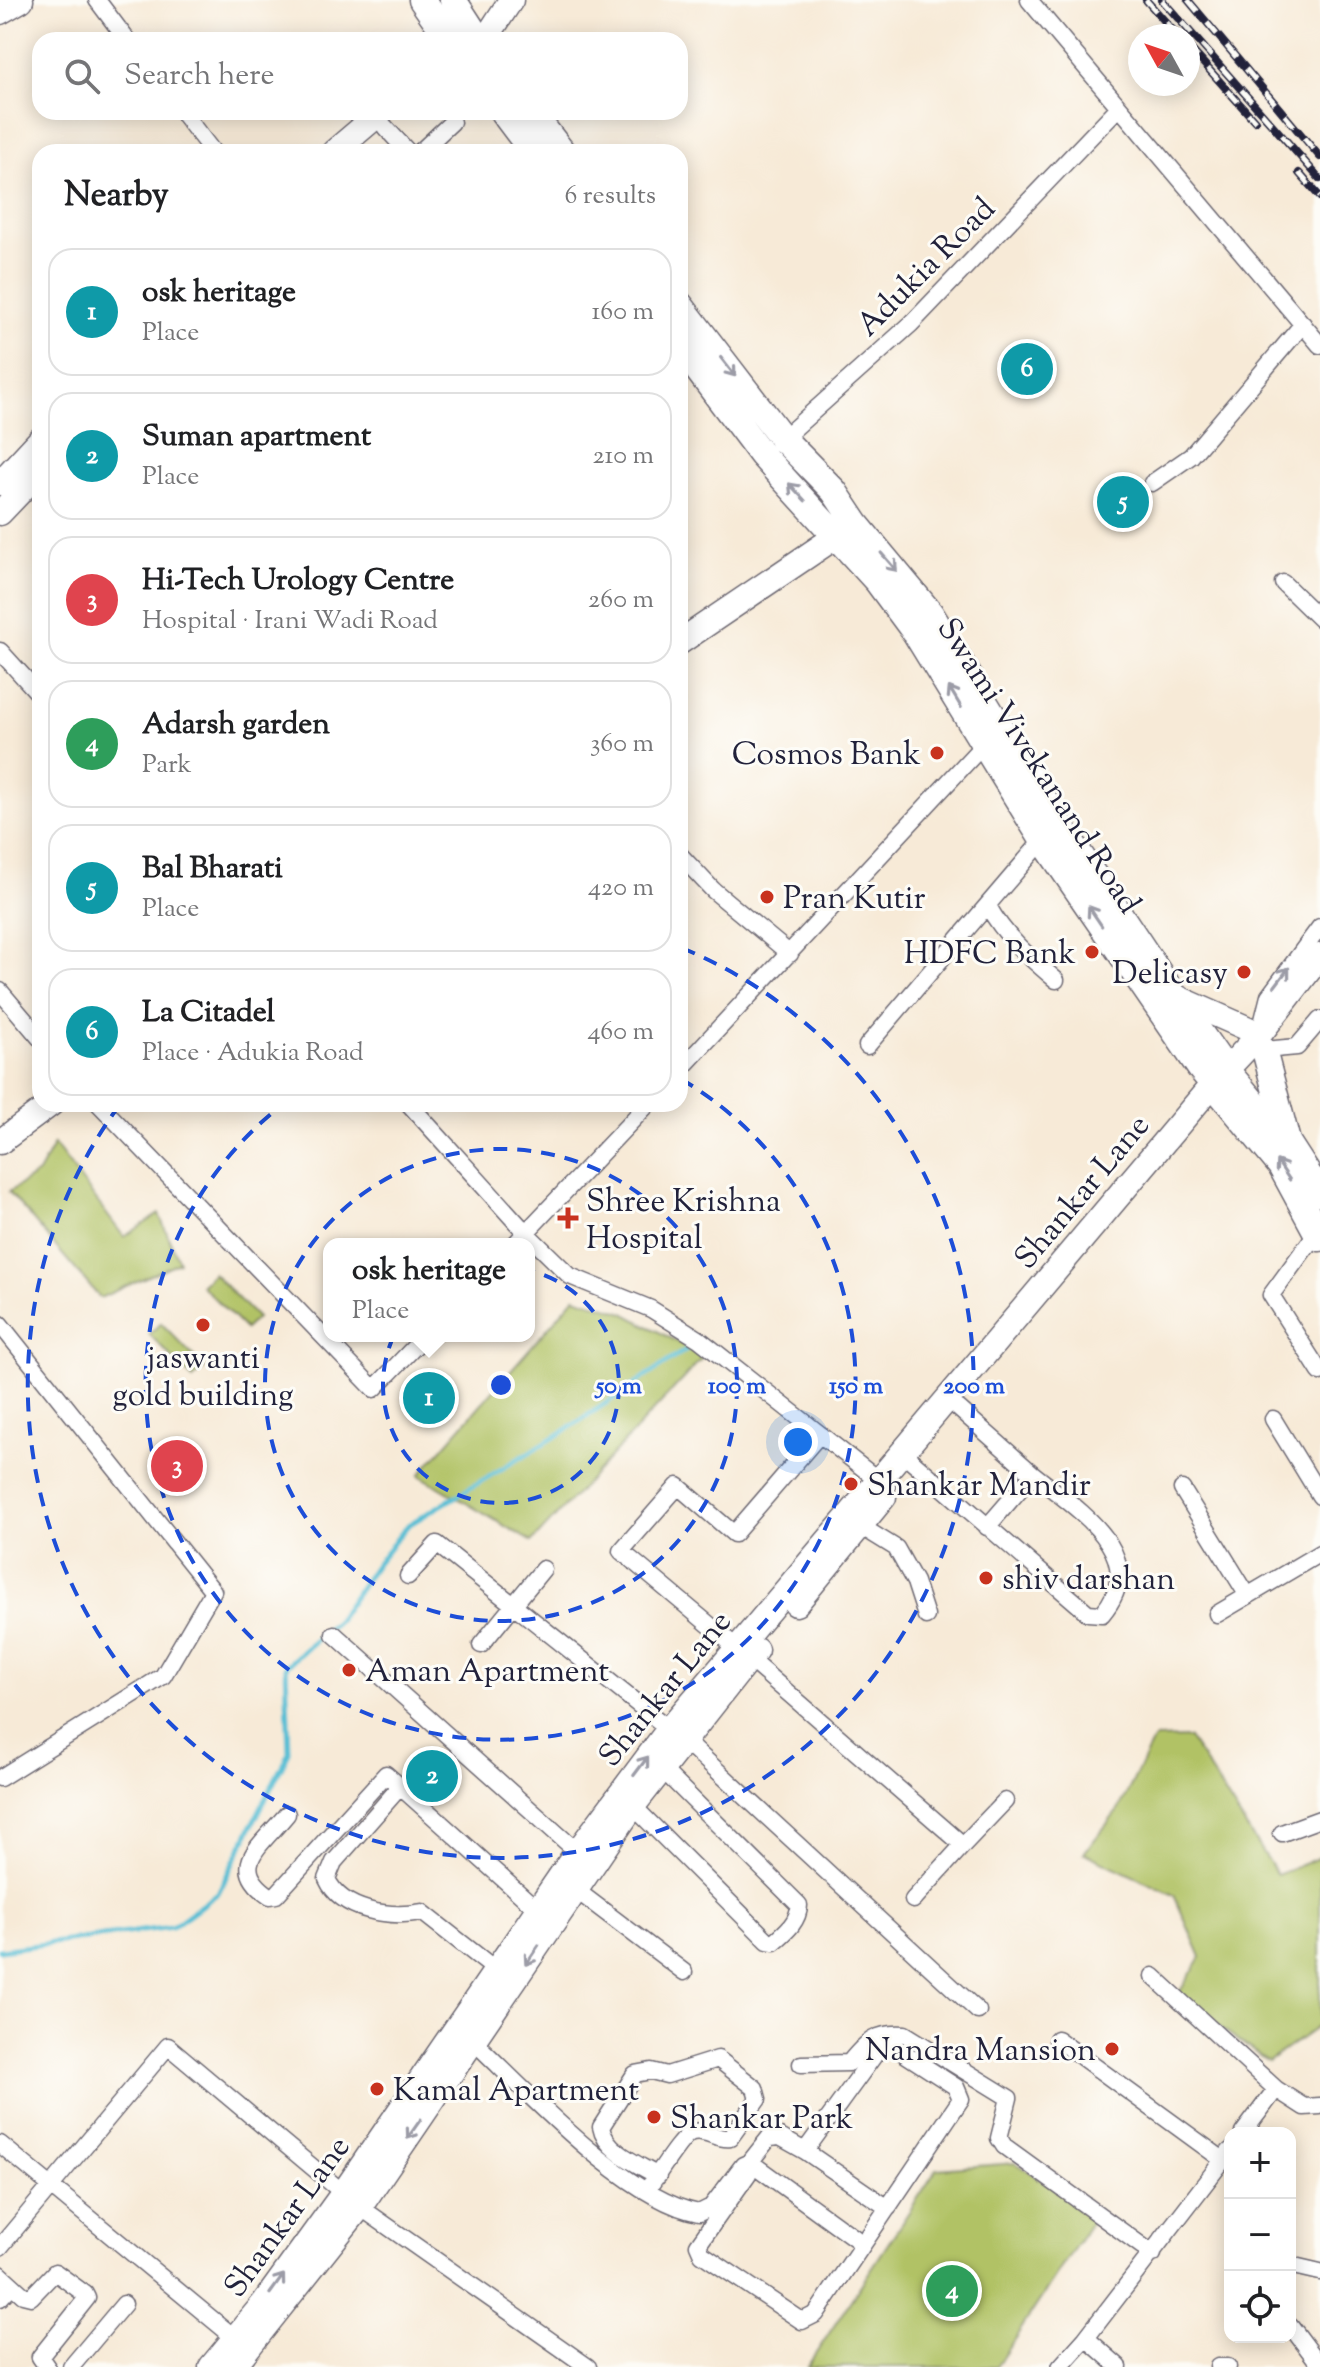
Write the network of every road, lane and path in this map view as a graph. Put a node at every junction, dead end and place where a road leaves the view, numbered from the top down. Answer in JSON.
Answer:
{"nodes":[{"id":1,"x":21,"y":0,"type":"edge"},
{"id":2,"x":97,"y":0,"type":"edge"},
{"id":3,"x":422,"y":0,"type":"edge"},
{"id":4,"x":453,"y":0,"type":"edge"},
{"id":5,"x":511,"y":0,"type":"edge"},
{"id":6,"x":1029,"y":0,"type":"edge"},
{"id":7,"x":0,"y":12,"type":"edge"},
{"id":8,"x":121,"y":32,"type":"edge"},
{"id":9,"x":470,"y":32,"type":"edge"},
{"id":10,"x":472,"y":32,"type":"edge"},
{"id":11,"x":477,"y":32,"type":"edge"},
{"id":12,"x":1118,"y":108,"type":"junction"},
{"id":13,"x":188,"y":120,"type":"edge"},
{"id":14,"x":384,"y":120,"type":"edge"},
{"id":15,"x":386,"y":120,"type":"edge"},
{"id":16,"x":391,"y":120,"type":"edge"},
{"id":17,"x":509,"y":120,"type":"edge"},
{"id":18,"x":537,"y":120,"type":"edge"},
{"id":19,"x":452,"y":122,"type":"dead end"},
{"id":20,"x":207,"y":144,"type":"edge"},
{"id":21,"x":347,"y":144,"type":"edge"},
{"id":22,"x":364,"y":144,"type":"edge"},
{"id":23,"x":404,"y":144,"type":"edge"},
{"id":24,"x":429,"y":144,"type":"edge"},
{"id":25,"x":527,"y":144,"type":"edge"},
{"id":26,"x":556,"y":144,"type":"edge"},
{"id":27,"x":688,"y":315,"type":"edge"},
{"id":28,"x":1303,"y":324,"type":"junction"},
{"id":29,"x":1320,"y":345,"type":"edge"},
{"id":30,"x":688,"y":357,"type":"edge"},
{"id":31,"x":783,"y":439,"type":"junction"},
{"id":32,"x":32,"y":449,"type":"edge"},
{"id":33,"x":762,"y":455,"type":"junction"},
{"id":34,"x":32,"y":479,"type":"edge"},
{"id":35,"x":0,"y":483,"type":"edge"},
{"id":36,"x":1152,"y":483,"type":"dead end"},
{"id":37,"x":0,"y":513,"type":"edge"},
{"id":38,"x":846,"y":530,"type":"junction"},
{"id":39,"x":1283,"y":583,"type":"dead end"},
{"id":40,"x":1320,"y":619,"type":"edge"},
{"id":41,"x":688,"y":637,"type":"edge"},
{"id":42,"x":0,"y":651,"type":"edge"},
{"id":43,"x":32,"y":686,"type":"edge"},
{"id":44,"x":984,"y":744,"type":"junction"},
{"id":45,"x":1043,"y":840,"type":"junction"},
{"id":46,"x":688,"y":863,"type":"edge"},
{"id":47,"x":988,"y":906,"type":"junction"},
{"id":48,"x":1320,"y":927,"type":"edge"},
{"id":49,"x":790,"y":954,"type":"junction"},
{"id":50,"x":1320,"y":956,"type":"edge"},
{"id":51,"x":1056,"y":980,"type":"dead end"},
{"id":52,"x":1320,"y":982,"type":"edge"},
{"id":53,"x":0,"y":991,"type":"edge"},
{"id":54,"x":1174,"y":996,"type":"junction"},
{"id":55,"x":1287,"y":1012,"type":"junction"},
{"id":56,"x":1320,"y":1020,"type":"edge"},
{"id":57,"x":32,"y":1029,"type":"edge"},
{"id":58,"x":1262,"y":1042,"type":"junction"},
{"id":59,"x":867,"y":1046,"type":"dead end"},
{"id":60,"x":688,"y":1062,"type":"edge"},
{"id":61,"x":1224,"y":1083,"type":"junction"},
{"id":62,"x":40,"y":1112,"type":"edge"},
{"id":63,"x":107,"y":1112,"type":"edge"},
{"id":64,"x":416,"y":1112,"type":"edge"},
{"id":65,"x":640,"y":1112,"type":"edge"},
{"id":66,"x":0,"y":1142,"type":"edge"},
{"id":67,"x":1289,"y":1145,"type":"junction"},
{"id":68,"x":1318,"y":1182,"type":"edge"},
{"id":69,"x":1318,"y":1235,"type":"edge"},
{"id":70,"x":519,"y":1238,"type":"edge"},
{"id":71,"x":521,"y":1238,"type":"edge"},
{"id":72,"x":535,"y":1250,"type":"edge"},
{"id":73,"x":0,"y":1324,"type":"edge"},
{"id":74,"x":323,"y":1336,"type":"edge"},
{"id":75,"x":329,"y":1342,"type":"edge"},
{"id":76,"x":419,"y":1342,"type":"edge"},
{"id":77,"x":1320,"y":1372,"type":"edge"},
{"id":78,"x":958,"y":1408,"type":"junction"},
{"id":79,"x":1273,"y":1419,"type":"dead end"},
{"id":80,"x":820,"y":1434,"type":"junction"},
{"id":81,"x":912,"y":1461,"type":"junction"},
{"id":82,"x":1033,"y":1474,"type":"junction"},
{"id":83,"x":884,"y":1485,"type":"junction"},
{"id":84,"x":1182,"y":1489,"type":"dead end"},
{"id":85,"x":1320,"y":1496,"type":"edge"},
{"id":86,"x":862,"y":1527,"type":"junction"},
{"id":87,"x":987,"y":1527,"type":"junction"},
{"id":88,"x":1320,"y":1553,"type":"edge"},
{"id":89,"x":543,"y":1569,"type":"dead end"},
{"id":90,"x":408,"y":1576,"type":"dead end"},
{"id":91,"x":1248,"y":1596,"type":"junction"},
{"id":92,"x":513,"y":1606,"type":"junction"},
{"id":93,"x":1217,"y":1614,"type":"dead end"},
{"id":94,"x":926,"y":1616,"type":"dead end"},
{"id":95,"x":334,"y":1634,"type":"dead end"},
{"id":96,"x":481,"y":1645,"type":"dead end"},
{"id":97,"x":743,"y":1654,"type":"junction"},
{"id":98,"x":676,"y":1735,"type":"junction"},
{"id":99,"x":662,"y":1769,"type":"junction"},
{"id":100,"x":0,"y":1778,"type":"edge"},
{"id":101,"x":399,"y":1788,"type":"junction"},
{"id":102,"x":1005,"y":1801,"type":"dead end"},
{"id":103,"x":633,"y":1806,"type":"junction"},
{"id":104,"x":287,"y":1814,"type":"dead end"},
{"id":105,"x":1320,"y":1819,"type":"edge"},
{"id":106,"x":1282,"y":1833,"type":"dead end"},
{"id":107,"x":963,"y":1845,"type":"junction"},
{"id":108,"x":585,"y":1858,"type":"junction"},
{"id":109,"x":576,"y":1890,"type":"junction"},
{"id":110,"x":913,"y":1900,"type":"dead end"},
{"id":111,"x":539,"y":1911,"type":"junction"},
{"id":112,"x":497,"y":1971,"type":"junction"},
{"id":113,"x":684,"y":1972,"type":"dead end"},
{"id":114,"x":1153,"y":1976,"type":"dead end"},
{"id":115,"x":978,"y":2011,"type":"dead end"},
{"id":116,"x":466,"y":2034,"type":"junction"},
{"id":117,"x":1057,"y":2039,"type":"dead end"},
{"id":118,"x":801,"y":2064,"type":"dead end"},
{"id":119,"x":1276,"y":2089,"type":"junction"},
{"id":120,"x":1320,"y":2106,"type":"edge"},
{"id":121,"x":1248,"y":2127,"type":"edge"},
{"id":122,"x":0,"y":2144,"type":"edge"},
{"id":123,"x":805,"y":2151,"type":"junction"},
{"id":124,"x":1224,"y":2154,"type":"edge"},
{"id":125,"x":1224,"y":2160,"type":"edge"},
{"id":126,"x":750,"y":2162,"type":"junction"},
{"id":127,"x":658,"y":2176,"type":"junction"},
{"id":128,"x":52,"y":2186,"type":"junction"},
{"id":129,"x":646,"y":2191,"type":"junction"},
{"id":130,"x":352,"y":2200,"type":"junction"},
{"id":131,"x":888,"y":2208,"type":"junction"},
{"id":132,"x":686,"y":2211,"type":"junction"},
{"id":133,"x":702,"y":2222,"type":"dead end"},
{"id":134,"x":863,"y":2244,"type":"junction"},
{"id":135,"x":0,"y":2247,"type":"edge"},
{"id":136,"x":1153,"y":2254,"type":"junction"},
{"id":137,"x":1296,"y":2266,"type":"edge"},
{"id":138,"x":1320,"y":2272,"type":"edge"},
{"id":139,"x":6,"y":2279,"type":"edge"},
{"id":140,"x":0,"y":2298,"type":"edge"},
{"id":141,"x":124,"y":2304,"type":"dead end"},
{"id":142,"x":1296,"y":2333,"type":"edge"},
{"id":143,"x":1086,"y":2338,"type":"junction"},
{"id":144,"x":239,"y":2351,"type":"edge"},
{"id":145,"x":1320,"y":2365,"type":"edge"},
{"id":146,"x":47,"y":2367,"type":"edge"},
{"id":147,"x":71,"y":2367,"type":"edge"},
{"id":148,"x":211,"y":2367,"type":"edge"},
{"id":149,"x":588,"y":2367,"type":"edge"},
{"id":150,"x":1060,"y":2367,"type":"edge"},
{"id":151,"x":1119,"y":2367,"type":"edge"},
{"id":152,"x":1218,"y":2367,"type":"edge"},
{"id":153,"x":1228,"y":2367,"type":"edge"}],
"edges":[{"from":1,"to":7,"type":"street"},
{"from":2,"to":8,"type":"street"},
{"from":3,"to":9,"type":"main road"},
{"from":4,"to":10,"type":"main road"},
{"from":5,"to":11,"type":"street"},
{"from":6,"to":12,"type":"street"},
{"from":12,"to":28,"type":"street"},
{"from":12,"to":31,"type":"street","name":"Adukia Road"},
{"from":13,"to":20,"type":"street"},
{"from":14,"to":21,"type":"street"},
{"from":15,"to":22,"type":"street"},
{"from":16,"to":23,"type":"street"},
{"from":17,"to":25,"type":"main road"},
{"from":18,"to":26,"type":"main road"},
{"from":19,"to":24,"type":"street"},
{"from":27,"to":31,"type":"main road","name":"Swami Vivekanand Road","one_way":true},
{"from":28,"to":29,"type":"street"},
{"from":28,"to":36,"type":"street"},
{"from":30,"to":33,"type":"main road","name":"Swami Vivekanand Road"},
{"from":31,"to":33,"type":"street","name":"Adukia Road"},
{"from":31,"to":38,"type":"main road","name":"Swami Vivekanand Road"},
{"from":32,"to":35,"type":"street"},
{"from":38,"to":33,"type":"main road","name":"Swami Vivekanand Road","one_way":true},
{"from":34,"to":37,"type":"street"},
{"from":38,"to":41,"type":"street"},
{"from":44,"to":38,"type":"main road","name":"Swami Vivekanand Road","one_way":true},
{"from":38,"to":54,"type":"main road","name":"Swami Vivekanand Road","one_way":true},
{"from":39,"to":40,"type":"street"},
{"from":42,"to":43,"type":"street"},
{"from":44,"to":45,"type":"main road","name":"Swami Vivekanand Road"},
{"from":44,"to":49,"type":"street"},
{"from":45,"to":47,"type":"street"},
{"from":61,"to":45,"type":"main road","name":"Swami Vivekanand Road","one_way":true},
{"from":46,"to":49,"type":"street"},
{"from":47,"to":51,"type":"street"},
{"from":47,"to":59,"type":"street"},
{"from":58,"to":48,"type":"street","one_way":true},
{"from":49,"to":60,"type":"street"},
{"from":50,"to":55,"type":"street"},
{"from":52,"to":55,"type":"street"},
{"from":53,"to":57,"type":"street"},
{"from":54,"to":58,"type":"street"},
{"from":54,"to":61,"type":"main road","name":"Swami Vivekanand Road"},
{"from":55,"to":58,"type":"street"},
{"from":56,"to":58,"type":"street"},
{"from":58,"to":61,"type":"street"},
{"from":58,"to":67,"type":"street"},
{"from":61,"to":67,"type":"main road","name":"Swami Vivekanand Road"},
{"from":69,"to":61,"type":"main road","name":"Swami Vivekanand Road","one_way":true},
{"from":61,"to":78,"type":"street","name":"Shankar Lane"},
{"from":61,"to":83,"type":"street","name":"Shankar Lane"},
{"from":62,"to":66,"type":"street"},
{"from":63,"to":74,"type":"street"},
{"from":64,"to":70,"type":"street"},
{"from":65,"to":71,"type":"street"},
{"from":67,"to":68,"type":"main road","name":"Swami Vivekanand Road"},
{"from":69,"to":77,"type":"street"},
{"from":72,"to":80,"type":"street"},
{"from":73,"to":100,"type":"street"},
{"from":75,"to":76,"type":"street"},
{"from":78,"to":81,"type":"street","name":"Shankar Lane"},
{"from":78,"to":82,"type":"street"},
{"from":79,"to":85,"type":"street"},
{"from":80,"to":83,"type":"street"},
{"from":80,"to":97,"type":"street"},
{"from":81,"to":83,"type":"street","name":"Shankar Lane"},
{"from":81,"to":87,"type":"street"},
{"from":82,"to":87,"type":"street"},
{"from":82,"to":87,"type":"street"},
{"from":83,"to":86,"type":"street","name":"Shankar Lane"},
{"from":83,"to":97,"type":"street","name":"Shankar Lane"},
{"from":84,"to":91,"type":"street"},
{"from":86,"to":94,"type":"street"},
{"from":86,"to":97,"type":"street","name":"Shankar Lane"},
{"from":88,"to":91,"type":"street"},
{"from":89,"to":92,"type":"street"},
{"from":90,"to":92,"type":"street"},
{"from":91,"to":93,"type":"street"},
{"from":92,"to":96,"type":"street"},
{"from":92,"to":98,"type":"street"},
{"from":95,"to":108,"type":"street"},
{"from":97,"to":98,"type":"street","name":"Shankar Lane"},
{"from":97,"to":107,"type":"street"},
{"from":98,"to":99,"type":"street","name":"Shankar Lane"},
{"from":108,"to":98,"type":"street","name":"Shankar Lane","one_way":true},
{"from":98,"to":115,"type":"street"},
{"from":99,"to":103,"type":"street","name":"Shankar Lane"},
{"from":99,"to":103,"type":"street"},
{"from":101,"to":104,"type":"street"},
{"from":101,"to":111,"type":"street"},
{"from":101,"to":112,"type":"street"},
{"from":102,"to":107,"type":"street"},
{"from":103,"to":108,"type":"street","name":"Shankar Lane"},
{"from":105,"to":106,"type":"street"},
{"from":107,"to":110,"type":"street"},
{"from":108,"to":109,"type":"street","name":"Shankar Lane"},
{"from":108,"to":111,"type":"street","name":"Shankar Lane"},
{"from":109,"to":113,"type":"street"},
{"from":109,"to":116,"type":"street","name":"Shankar Lane","one_way":true},
{"from":111,"to":112,"type":"street","name":"Shankar Lane"},
{"from":112,"to":116,"type":"street","name":"Shankar Lane"},
{"from":114,"to":119,"type":"street"},
{"from":116,"to":129,"type":"street"},
{"from":116,"to":130,"type":"street","name":"Shankar Lane"},
{"from":117,"to":124,"type":"street"},
{"from":118,"to":136,"type":"street"},
{"from":119,"to":120,"type":"street"},
{"from":119,"to":121,"type":"street"},
{"from":122,"to":128,"type":"street"},
{"from":123,"to":126,"type":"street"},
{"from":123,"to":131,"type":"street"},
{"from":123,"to":131,"type":"street"},
{"from":125,"to":136,"type":"street"},
{"from":126,"to":132,"type":"street"},
{"from":126,"to":134,"type":"street"},
{"from":126,"to":134,"type":"street"},
{"from":127,"to":127,"type":"street"},
{"from":127,"to":129,"type":"street"},
{"from":128,"to":130,"type":"street"},
{"from":128,"to":135,"type":"street"},
{"from":128,"to":144,"type":"street"},
{"from":129,"to":132,"type":"street"},
{"from":130,"to":144,"type":"street","name":"Shankar Lane"},
{"from":130,"to":149,"type":"street"},
{"from":131,"to":134,"type":"street"},
{"from":132,"to":133,"type":"street"},
{"from":136,"to":143,"type":"street"},
{"from":137,"to":138,"type":"street"},
{"from":139,"to":140,"type":"street"},
{"from":139,"to":146,"type":"street"},
{"from":141,"to":147,"type":"street"},
{"from":142,"to":145,"type":"street"},
{"from":143,"to":150,"type":"street"},
{"from":143,"to":151,"type":"street"},
{"from":144,"to":148,"type":"street","name":"Shankar Lane"},
{"from":152,"to":153,"type":"street"}]}
